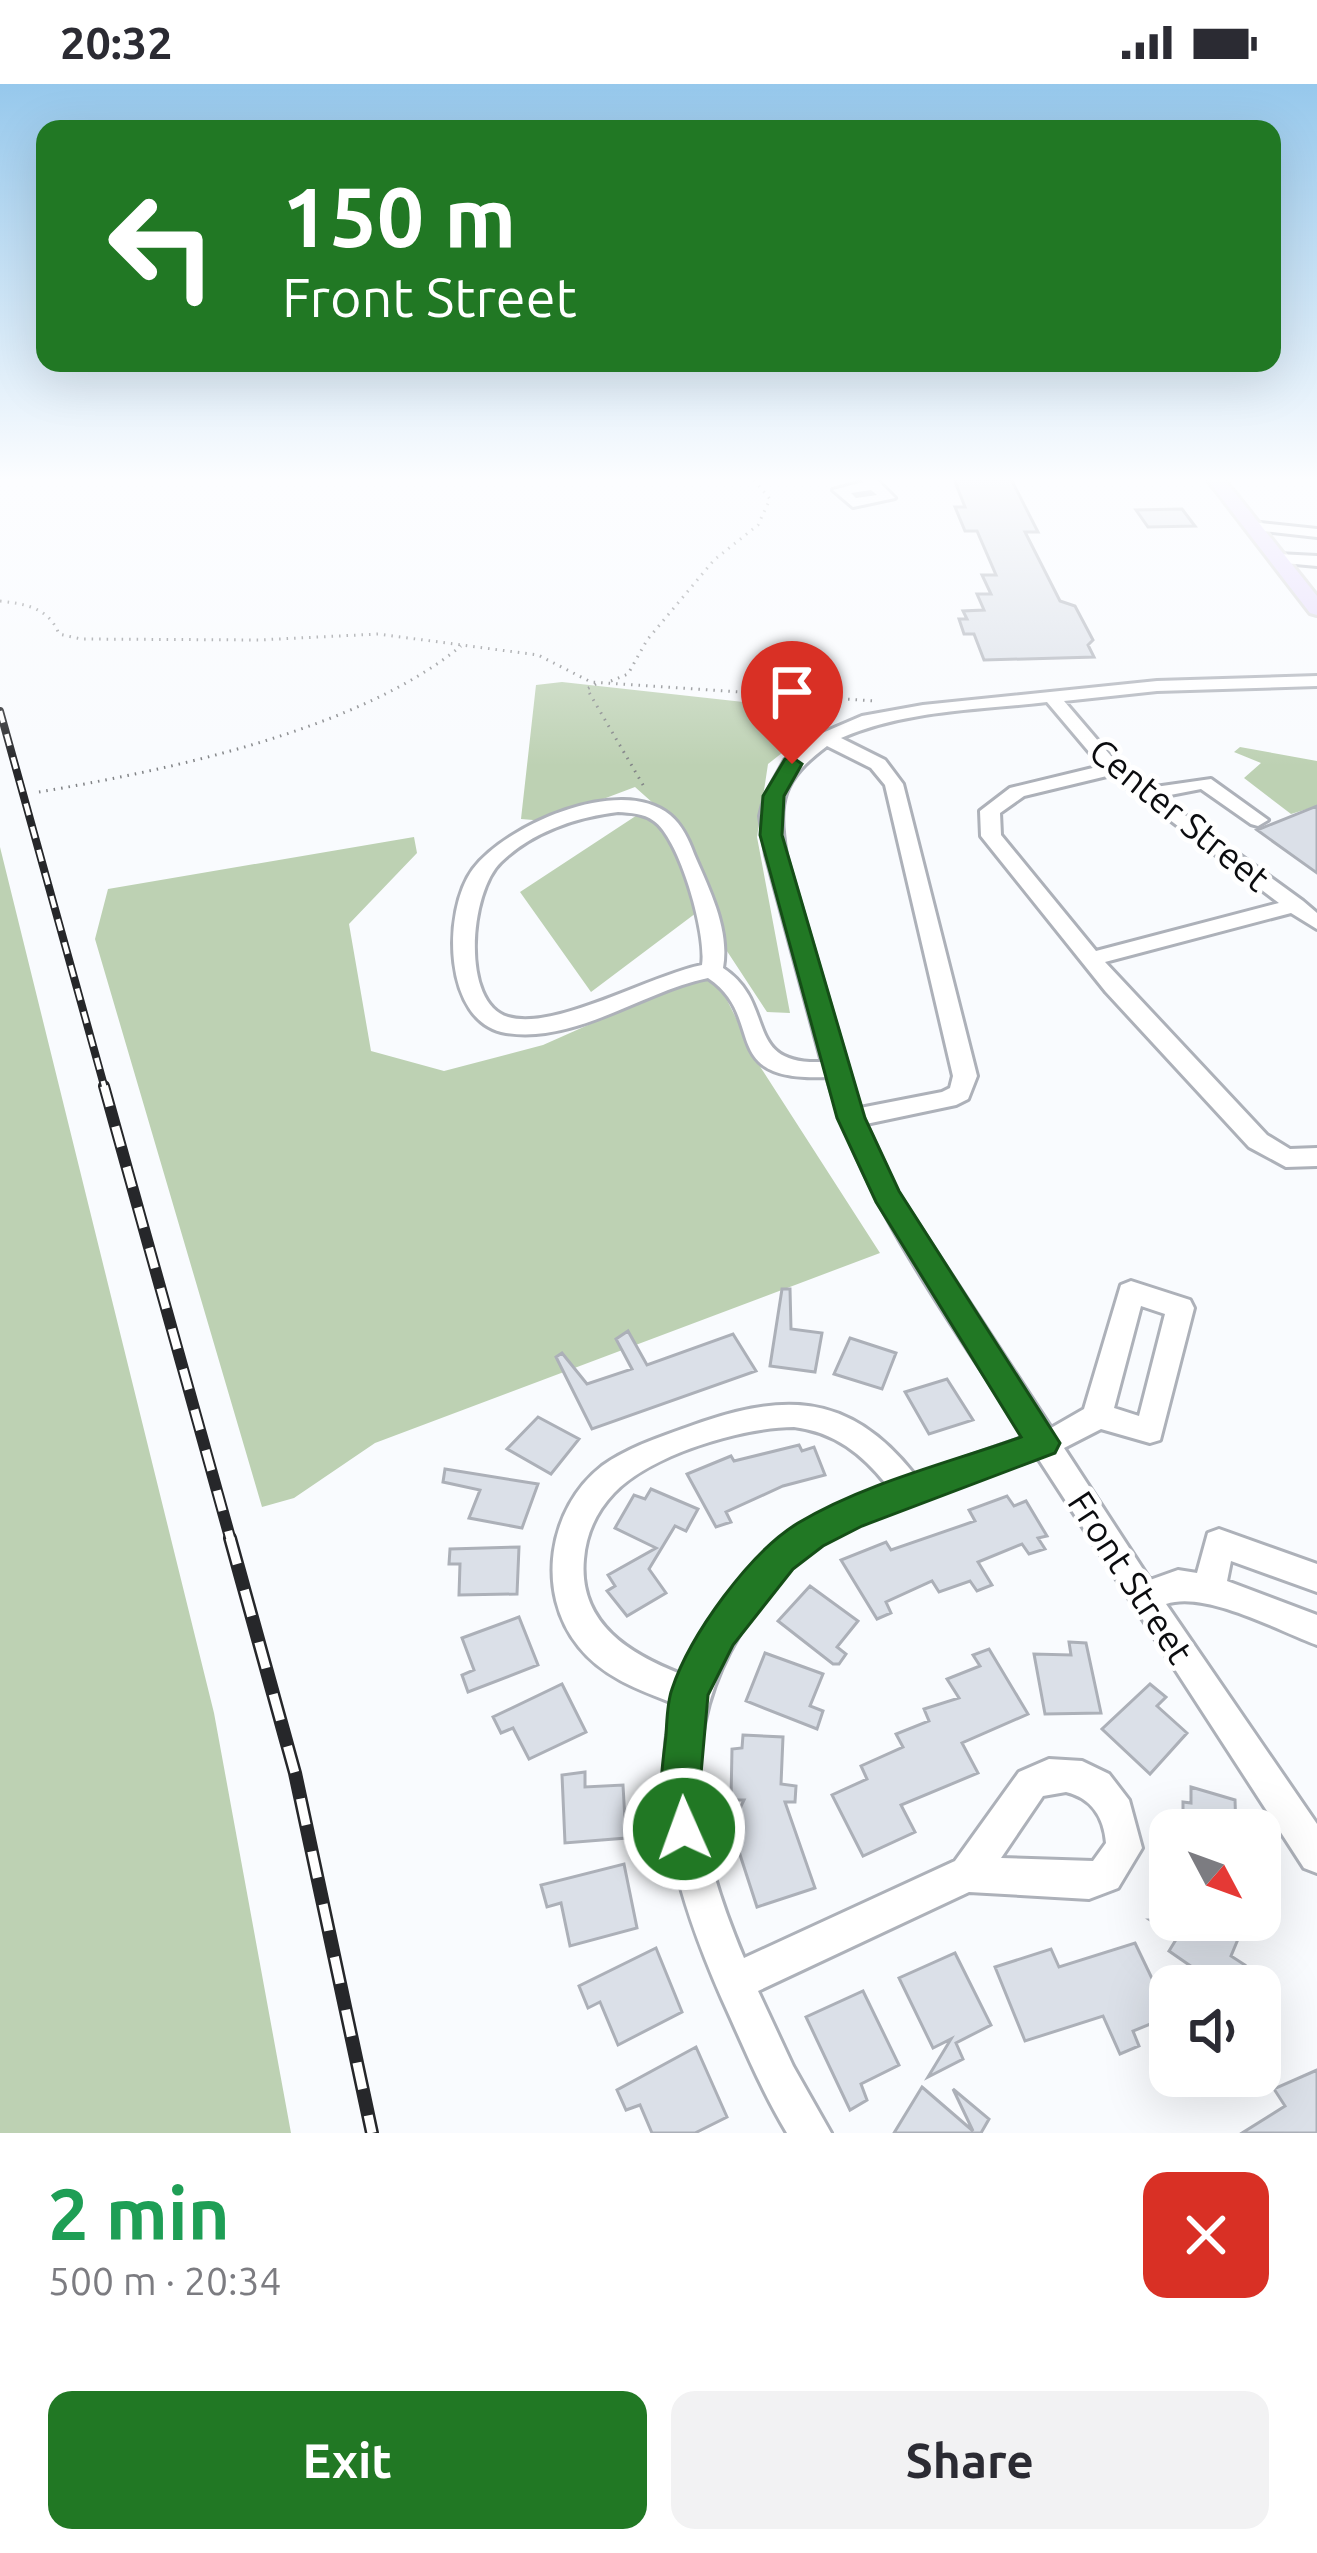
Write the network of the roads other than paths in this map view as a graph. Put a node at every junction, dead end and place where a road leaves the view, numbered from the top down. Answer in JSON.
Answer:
{"nodes":[{"id":1,"x":1290,"y":575,"type":"edge"},
{"id":2,"x":1317,"y":609,"type":"edge"},
{"id":3,"x":1317,"y":681,"type":"edge"},
{"id":4,"x":1139,"y":691,"type":"junction"},
{"id":5,"x":1317,"y":694,"type":"edge"},
{"id":6,"x":1052,"y":698,"type":"junction"},
{"id":7,"x":826,"y":738,"type":"junction"},
{"id":8,"x":1116,"y":768,"type":"junction"},
{"id":9,"x":1147,"y":794,"type":"junction"},
{"id":10,"x":1258,"y":820,"type":"dead end"},
{"id":11,"x":1296,"y":905,"type":"junction"},
{"id":12,"x":1317,"y":923,"type":"edge"},
{"id":13,"x":1094,"y":958,"type":"junction"},
{"id":14,"x":712,"y":970,"type":"junction"},
{"id":15,"x":836,"y":1070,"type":"junction"},
{"id":16,"x":851,"y":1118,"type":"junction"},
{"id":17,"x":1317,"y":1156,"type":"edge"},
{"id":18,"x":1097,"y":1416,"type":"junction"},
{"id":19,"x":1043,"y":1443,"type":"junction"},
{"id":20,"x":909,"y":1491,"type":"junction"},
{"id":21,"x":1317,"y":1578,"type":"edge"},
{"id":22,"x":1209,"y":1589,"type":"junction"},
{"id":23,"x":1143,"y":1597,"type":"junction"},
{"id":24,"x":1317,"y":1630,"type":"edge"},
{"id":25,"x":689,"y":1693,"type":"junction"},
{"id":26,"x":1317,"y":1855,"type":"edge"},
{"id":27,"x":968,"y":1874,"type":"dead end"},
{"id":28,"x":734,"y":1982,"type":"junction"},
{"id":29,"x":811,"y":2133,"type":"edge"}],
"edges":[{"from":1,"to":2,"type":"main road"},
{"from":3,"to":4,"type":"street","name":"Front Street"},
{"from":4,"to":5,"type":"street","name":"Front Street"},
{"from":4,"to":6,"type":"street","name":"Front Street"},
{"from":6,"to":7,"type":"street","name":"Front Street"},
{"from":6,"to":8,"type":"street","name":"Center Street"},
{"from":7,"to":15,"type":"street","name":"Front Street"},
{"from":7,"to":16,"type":"street"},
{"from":8,"to":9,"type":"street","name":"Center Street"},
{"from":8,"to":13,"type":"street"},
{"from":9,"to":10,"type":"street"},
{"from":9,"to":11,"type":"street","name":"Center Street"},
{"from":11,"to":12,"type":"street","name":"Center Street"},
{"from":11,"to":13,"type":"street"},
{"from":13,"to":17,"type":"street"},
{"from":14,"to":14,"type":"street"},
{"from":14,"to":15,"type":"street"},
{"from":15,"to":16,"type":"street","name":"Front Street"},
{"from":16,"to":19,"type":"street","name":"Front Street"},
{"from":18,"to":18,"type":"street"},
{"from":18,"to":19,"type":"street"},
{"from":19,"to":20,"type":"street"},
{"from":19,"to":23,"type":"street","name":"Front Street"},
{"from":20,"to":25,"type":"street"},
{"from":20,"to":25,"type":"street"},
{"from":21,"to":22,"type":"street"},
{"from":22,"to":23,"type":"street"},
{"from":22,"to":24,"type":"street"},
{"from":23,"to":26,"type":"street","name":"Front Street"},
{"from":25,"to":28,"type":"street"},
{"from":27,"to":28,"type":"street"},
{"from":28,"to":29,"type":"street"}]}
